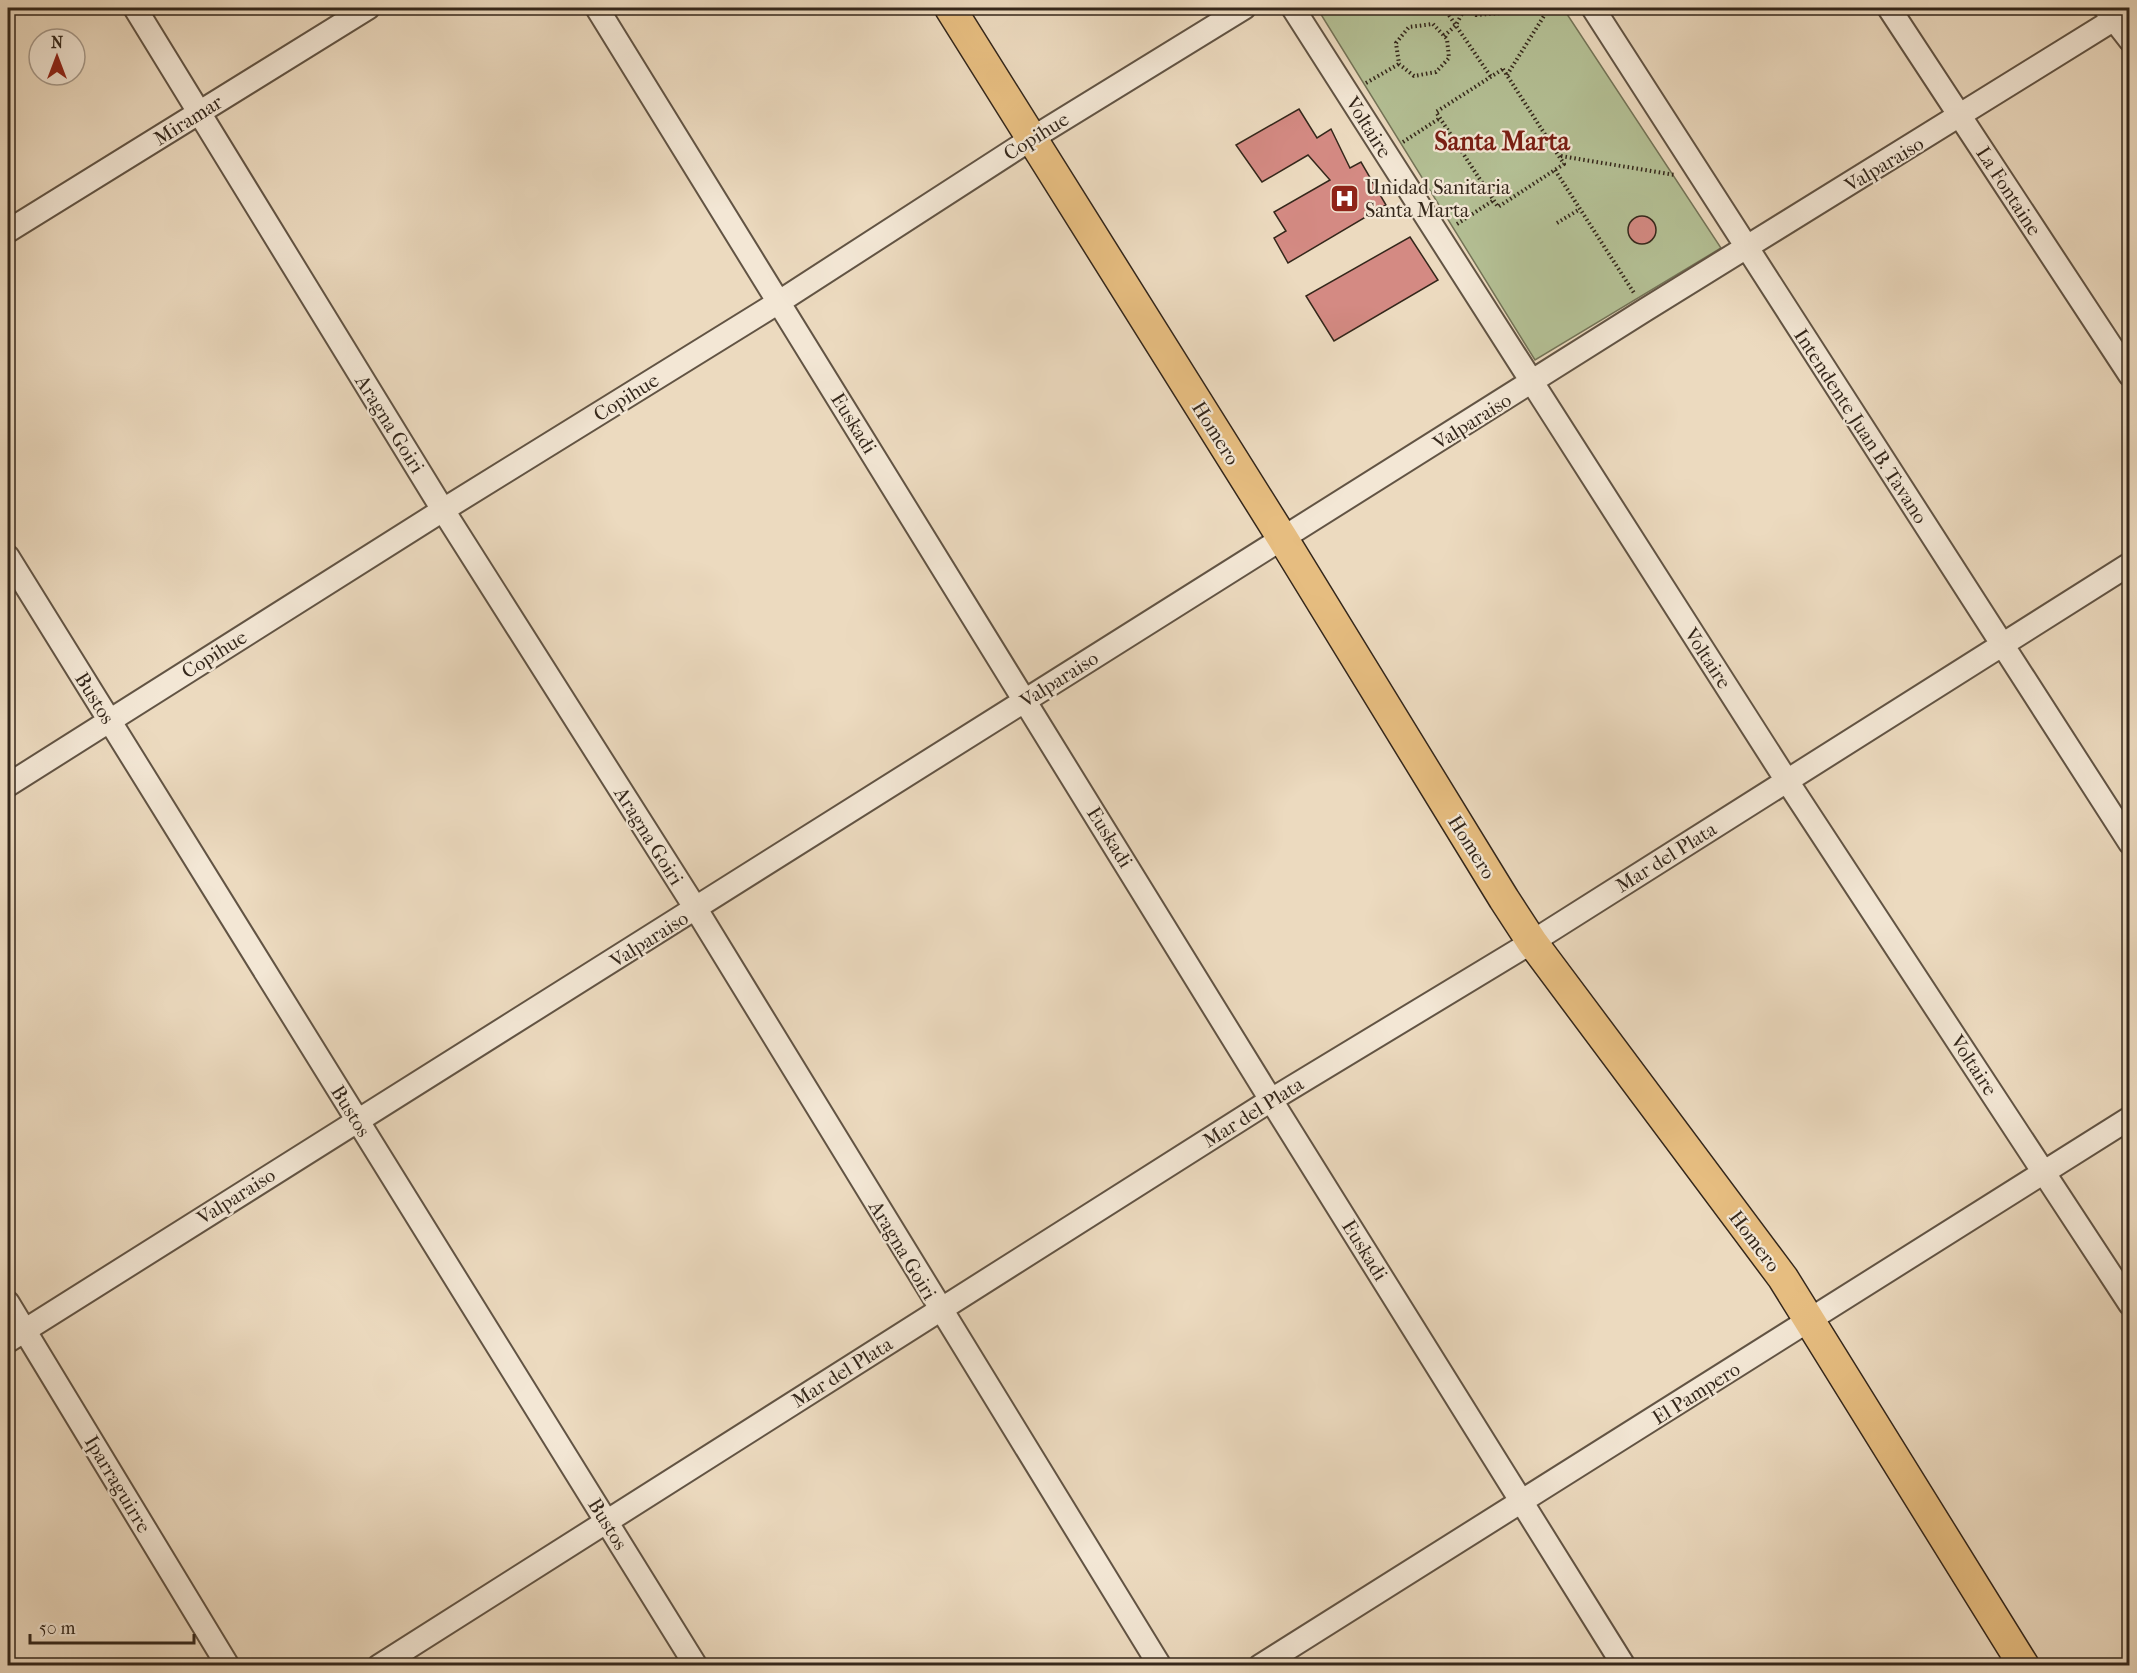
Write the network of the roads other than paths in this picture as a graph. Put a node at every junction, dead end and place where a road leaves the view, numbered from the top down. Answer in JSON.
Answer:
{"nodes":[{"id":1,"x":135,"y":8,"type":"edge"},
{"id":2,"x":368,"y":8,"type":"edge"},
{"id":3,"x":597,"y":8,"type":"edge"},
{"id":4,"x":950,"y":8,"type":"edge"},
{"id":5,"x":1244,"y":8,"type":"edge"},
{"id":6,"x":1293,"y":8,"type":"edge"},
{"id":7,"x":1593,"y":8,"type":"edge"},
{"id":8,"x":1889,"y":8,"type":"edge"},
{"id":9,"x":2109,"y":14,"type":"edge"},
{"id":10,"x":2130,"y":40,"type":"edge"},
{"id":11,"x":200,"y":113,"type":"junction"},
{"id":12,"x":1961,"y":117,"type":"junction"},
{"id":13,"x":1031,"y":139,"type":"junction"},
{"id":14,"x":8,"y":231,"type":"edge"},
{"id":15,"x":1746,"y":248,"type":"junction"},
{"id":16,"x":779,"y":302,"type":"junction"},
{"id":17,"x":2130,"y":375,"type":"edge"},
{"id":18,"x":1533,"y":383,"type":"junction"},
{"id":19,"x":443,"y":510,"type":"junction"},
{"id":20,"x":1283,"y":539,"type":"junction"},
{"id":21,"x":8,"y":556,"type":"edge"},
{"id":22,"x":2130,"y":564,"type":"edge"},
{"id":23,"x":2002,"y":644,"type":"junction"},
{"id":24,"x":1026,"y":700,"type":"junction"},
{"id":25,"x":109,"y":721,"type":"junction"},
{"id":26,"x":1787,"y":781,"type":"junction"},
{"id":27,"x":8,"y":785,"type":"edge"},
{"id":28,"x":2130,"y":843,"type":"edge"},
{"id":29,"x":696,"y":909,"type":"junction"},
{"id":30,"x":1532,"y":942,"type":"junction"},
{"id":31,"x":1271,"y":1100,"type":"junction"},
{"id":32,"x":2130,"y":1118,"type":"edge"},
{"id":33,"x":357,"y":1120,"type":"junction"},
{"id":34,"x":2044,"y":1171,"type":"junction"},
{"id":35,"x":8,"y":1303,"type":"edge"},
{"id":36,"x":2130,"y":1304,"type":"edge"},
{"id":37,"x":940,"y":1310,"type":"junction"},
{"id":38,"x":1810,"y":1322,"type":"junction"},
{"id":39,"x":16,"y":1335,"type":"edge"},
{"id":40,"x":1523,"y":1500,"type":"junction"},
{"id":41,"x":606,"y":1522,"type":"junction"},
{"id":42,"x":228,"y":1665,"type":"edge"},
{"id":43,"x":379,"y":1665,"type":"edge"},
{"id":44,"x":696,"y":1665,"type":"edge"},
{"id":45,"x":1160,"y":1665,"type":"edge"},
{"id":46,"x":1260,"y":1665,"type":"edge"},
{"id":47,"x":1624,"y":1665,"type":"edge"},
{"id":48,"x":2024,"y":1665,"type":"edge"}],
"edges":[{"from":1,"to":11,"type":"street","name":"Aragna Goiri"},
{"from":2,"to":11,"type":"street","name":"Miramar"},
{"from":3,"to":16,"type":"street","name":"Euskadi"},
{"from":4,"to":13,"type":"main road","name":"Homero"},
{"from":5,"to":13,"type":"street","name":"Copihue"},
{"from":6,"to":18,"type":"street","name":"Voltaire"},
{"from":7,"to":15,"type":"street","name":"Intendente Juan B. Tavano"},
{"from":8,"to":12,"type":"street","name":"La Fontaine"},
{"from":9,"to":10,"type":"street"},
{"from":9,"to":12,"type":"street","name":"Valparaiso"},
{"from":11,"to":14,"type":"street","name":"Miramar"},
{"from":11,"to":19,"type":"street","name":"Aragna Goiri"},
{"from":12,"to":15,"type":"street","name":"Valparaiso"},
{"from":12,"to":17,"type":"street","name":"La Fontaine"},
{"from":13,"to":16,"type":"street","name":"Copihue"},
{"from":13,"to":20,"type":"main road","name":"Homero"},
{"from":15,"to":18,"type":"street","name":"Valparaiso"},
{"from":15,"to":23,"type":"street","name":"Intendente Juan B. Tavano"},
{"from":16,"to":19,"type":"street","name":"Copihue"},
{"from":16,"to":24,"type":"street","name":"Euskadi"},
{"from":18,"to":20,"type":"street","name":"Valparaiso"},
{"from":18,"to":26,"type":"street","name":"Voltaire"},
{"from":19,"to":25,"type":"street","name":"Copihue"},
{"from":19,"to":29,"type":"street","name":"Aragna Goiri"},
{"from":20,"to":24,"type":"street","name":"Valparaiso"},
{"from":20,"to":30,"type":"main road","name":"Homero"},
{"from":21,"to":25,"type":"street","name":"Bustos"},
{"from":22,"to":23,"type":"street","name":"Mar del Plata"},
{"from":23,"to":26,"type":"street","name":"Mar del Plata"},
{"from":23,"to":28,"type":"street","name":"Intendente Juan B. Tavano"},
{"from":24,"to":29,"type":"street","name":"Valparaiso"},
{"from":24,"to":31,"type":"street","name":"Euskadi"},
{"from":25,"to":27,"type":"street","name":"Copihue"},
{"from":25,"to":33,"type":"street","name":"Bustos"},
{"from":26,"to":30,"type":"street","name":"Mar del Plata"},
{"from":26,"to":34,"type":"street","name":"Voltaire"},
{"from":29,"to":33,"type":"street","name":"Valparaiso"},
{"from":29,"to":37,"type":"street","name":"Aragna Goiri"},
{"from":30,"to":31,"type":"street","name":"Mar del Plata"},
{"from":30,"to":38,"type":"main road","name":"Homero"},
{"from":31,"to":37,"type":"street","name":"Mar del Plata"},
{"from":31,"to":40,"type":"street","name":"Euskadi"},
{"from":32,"to":34,"type":"street","name":"El Pampero"},
{"from":33,"to":39,"type":"street","name":"Valparaiso"},
{"from":33,"to":41,"type":"street","name":"Bustos"},
{"from":34,"to":36,"type":"street","name":"Voltaire"},
{"from":34,"to":38,"type":"street","name":"El Pampero"},
{"from":35,"to":39,"type":"street","name":"Iparraguirre"},
{"from":37,"to":41,"type":"street","name":"Mar del Plata"},
{"from":37,"to":45,"type":"street","name":"Aragna Goiri"},
{"from":38,"to":40,"type":"street","name":"El Pampero"},
{"from":38,"to":48,"type":"main road","name":"Homero"},
{"from":39,"to":42,"type":"street","name":"Iparraguirre"},
{"from":40,"to":46,"type":"street","name":"El Pampero"},
{"from":40,"to":47,"type":"street","name":"Euskadi"},
{"from":41,"to":43,"type":"street","name":"Mar del Plata"},
{"from":41,"to":44,"type":"street","name":"Bustos"}]}
